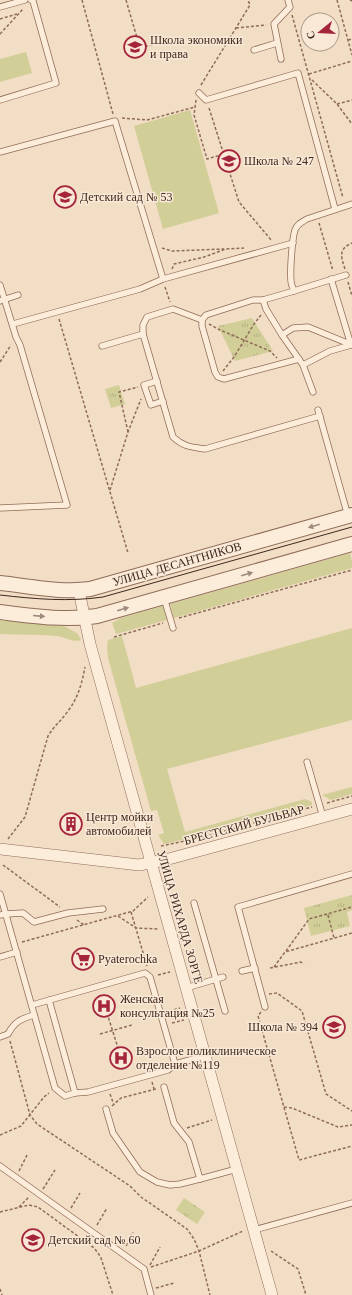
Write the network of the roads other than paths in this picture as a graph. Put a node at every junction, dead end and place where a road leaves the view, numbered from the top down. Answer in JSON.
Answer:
{"nodes":[{"id":1,"x":25,"y":0,"type":"edge"},
{"id":2,"x":31,"y":0,"type":"edge"},
{"id":3,"x":288,"y":0,"type":"edge"},
{"id":4,"x":0,"y":7,"type":"edge"},
{"id":5,"x":277,"y":43,"type":"junction"},
{"id":6,"x":254,"y":50,"type":"dead end"},
{"id":7,"x":281,"y":59,"type":"dead end"},
{"id":8,"x":199,"y":93,"type":"road end"},
{"id":9,"x":0,"y":100,"type":"edge"},
{"id":10,"x":0,"y":152,"type":"edge"},
{"id":11,"x":352,"y":204,"type":"edge"},
{"id":12,"x":335,"y":209,"type":"junction"},
{"id":13,"x":293,"y":243,"type":"junction"},
{"id":14,"x":346,"y":275,"type":"dead end"},
{"id":15,"x":165,"y":279,"type":"junction"},
{"id":16,"x":331,"y":280,"type":"junction"},
{"id":17,"x":0,"y":285,"type":"edge"},
{"id":18,"x":294,"y":291,"type":"junction"},
{"id":19,"x":18,"y":295,"type":"dead end"},
{"id":20,"x":2,"y":300,"type":"edge"},
{"id":21,"x":263,"y":300,"type":"junction"},
{"id":22,"x":202,"y":320,"type":"junction"},
{"id":23,"x":13,"y":324,"type":"junction"},
{"id":24,"x":143,"y":334,"type":"junction"},
{"id":25,"x":282,"y":336,"type":"junction"},
{"id":26,"x":351,"y":345,"type":"edge"},
{"id":27,"x":102,"y":346,"type":"dead end"},
{"id":28,"x":299,"y":359,"type":"junction"},
{"id":29,"x":303,"y":365,"type":"junction"},
{"id":30,"x":157,"y":381,"type":"junction"},
{"id":31,"x":313,"y":392,"type":"dead end"},
{"id":32,"x":163,"y":401,"type":"junction"},
{"id":33,"x":0,"y":508,"type":"edge"},
{"id":34,"x":350,"y":515,"type":"edge"},
{"id":35,"x":352,"y":544,"type":"edge"},
{"id":36,"x":0,"y":583,"type":"edge"},
{"id":37,"x":79,"y":590,"type":"junction"},
{"id":38,"x":164,"y":597,"type":"junction"},
{"id":39,"x":0,"y":612,"type":"edge"},
{"id":40,"x":85,"y":618,"type":"junction"},
{"id":41,"x":174,"y":628,"type":"dead end"},
{"id":42,"x":307,"y":762,"type":"dead end"},
{"id":43,"x":352,"y":809,"type":"edge"},
{"id":44,"x":323,"y":817,"type":"junction"},
{"id":45,"x":4,"y":844,"type":"edge"},
{"id":46,"x":151,"y":863,"type":"junction"},
{"id":47,"x":352,"y":874,"type":"edge"},
{"id":48,"x":0,"y":894,"type":"edge"},
{"id":49,"x":194,"y":902,"type":"dead end"},
{"id":50,"x":103,"y":909,"type":"dead end"},
{"id":51,"x":3,"y":914,"type":"edge"},
{"id":52,"x":17,"y":952,"type":"junction"},
{"id":53,"x":0,"y":957,"type":"edge"},
{"id":54,"x":255,"y":968,"type":"junction"},
{"id":55,"x":242,"y":971,"type":"dead end"},
{"id":56,"x":223,"y":976,"type":"dead end"},
{"id":57,"x":216,"y":979,"type":"junction"},
{"id":58,"x":186,"y":988,"type":"junction"},
{"id":59,"x":49,"y":1000,"type":"junction"},
{"id":60,"x":32,"y":1005,"type":"junction"},
{"id":61,"x":265,"y":1007,"type":"road end"},
{"id":62,"x":225,"y":1011,"type":"dead end"},
{"id":63,"x":34,"y":1015,"type":"junction"},
{"id":64,"x":0,"y":1037,"type":"edge"},
{"id":65,"x":205,"y":1056,"type":"junction"},
{"id":66,"x":175,"y":1064,"type":"junction"},
{"id":67,"x":164,"y":1087,"type":"road end"},
{"id":68,"x":75,"y":1093,"type":"junction"},
{"id":69,"x":106,"y":1109,"type":"road end"},
{"id":70,"x":0,"y":1166,"type":"edge"},
{"id":71,"x":237,"y":1169,"type":"junction"},
{"id":72,"x":200,"y":1179,"type":"junction"},
{"id":73,"x":352,"y":1203,"type":"edge"},
{"id":74,"x":248,"y":1231,"type":"junction"},
{"id":75,"x":150,"y":1292,"type":"edge"},
{"id":76,"x":272,"y":1295,"type":"edge"}],
"edges":[{"from":1,"to":4,"type":"lane"},
{"from":2,"to":9,"type":"lane"},
{"from":3,"to":5,"type":"lane"},
{"from":5,"to":6,"type":"lane"},
{"from":5,"to":7,"type":"lane"},
{"from":8,"to":12,"type":"lane"},
{"from":10,"to":15,"type":"lane"},
{"from":11,"to":12,"type":"lane"},
{"from":12,"to":13,"type":"lane"},
{"from":13,"to":15,"type":"lane"},
{"from":13,"to":18,"type":"lane"},
{"from":14,"to":16,"type":"lane"},
{"from":15,"to":23,"type":"lane"},
{"from":16,"to":18,"type":"lane"},
{"from":16,"to":26,"type":"lane"},
{"from":17,"to":20,"type":"lane"},
{"from":18,"to":21,"type":"lane"},
{"from":19,"to":20,"type":"lane"},
{"from":20,"to":23,"type":"lane"},
{"from":21,"to":22,"type":"lane"},
{"from":21,"to":25,"type":"lane"},
{"from":22,"to":24,"type":"lane"},
{"from":22,"to":28,"type":"lane"},
{"from":23,"to":33,"type":"lane"},
{"from":24,"to":27,"type":"lane"},
{"from":24,"to":30,"type":"lane"},
{"from":25,"to":26,"type":"lane"},
{"from":25,"to":28,"type":"lane"},
{"from":26,"to":29,"type":"lane"},
{"from":28,"to":29,"type":"lane"},
{"from":29,"to":31,"type":"lane"},
{"from":30,"to":32,"type":"lane"},
{"from":30,"to":32,"type":"lane"},
{"from":32,"to":34,"type":"lane"},
{"from":34,"to":37,"type":"street","name":"УЛИЦА ДЕСАНТНИКОВ","one_way":true},
{"from":38,"to":35,"type":"street","one_way":true},
{"from":36,"to":37,"type":"street","name":"УЛИЦА ДЕСАНТНИКОВ"},
{"from":37,"to":40,"type":"street","name":"УЛИЦА РИХАРДА ЗОРГЕ"},
{"from":40,"to":38,"type":"street","one_way":true},
{"from":38,"to":41,"type":"lane"},
{"from":39,"to":40,"type":"street","one_way":true},
{"from":40,"to":46,"type":"street","name":"УЛИЦА РИХАРДА ЗОРГЕ"},
{"from":42,"to":44,"type":"lane"},
{"from":43,"to":44,"type":"street","name":"БРЕСТСКИЙ БУЛЬВАР"},
{"from":44,"to":46,"type":"street","name":"БРЕСТСКИЙ БУЛЬВАР"},
{"from":45,"to":46,"type":"street","name":"БРЕСТСКИЙ БУЛЬВАР"},
{"from":46,"to":58,"type":"street","name":"УЛИЦА РИХАРДА ЗОРГЕ"},
{"from":47,"to":54,"type":"lane"},
{"from":48,"to":51,"type":"lane"},
{"from":49,"to":57,"type":"lane"},
{"from":50,"to":51,"type":"lane"},
{"from":51,"to":52,"type":"lane"},
{"from":52,"to":53,"type":"lane"},
{"from":52,"to":60,"type":"lane"},
{"from":54,"to":55,"type":"lane"},
{"from":54,"to":61,"type":"lane"},
{"from":56,"to":57,"type":"lane"},
{"from":57,"to":58,"type":"lane"},
{"from":57,"to":62,"type":"lane"},
{"from":58,"to":65,"type":"street","name":"УЛИЦА РИХАРДА ЗОРГЕ"},
{"from":59,"to":60,"type":"lane"},
{"from":59,"to":66,"type":"lane"},
{"from":59,"to":68,"type":"lane"},
{"from":60,"to":63,"type":"lane"},
{"from":63,"to":64,"type":"lane"},
{"from":63,"to":68,"type":"lane"},
{"from":65,"to":66,"type":"lane"},
{"from":65,"to":71,"type":"street","name":"УЛИЦА РИХАРДА ЗОРГЕ"},
{"from":66,"to":68,"type":"lane"},
{"from":67,"to":72,"type":"lane"},
{"from":69,"to":72,"type":"lane"},
{"from":70,"to":75,"type":"lane"},
{"from":71,"to":72,"type":"lane"},
{"from":71,"to":74,"type":"street","name":"УЛИЦА РИХАРДА ЗОРГЕ"},
{"from":73,"to":74,"type":"lane"},
{"from":74,"to":76,"type":"street","name":"УЛИЦА РИХАРДА ЗОРГЕ"}]}
